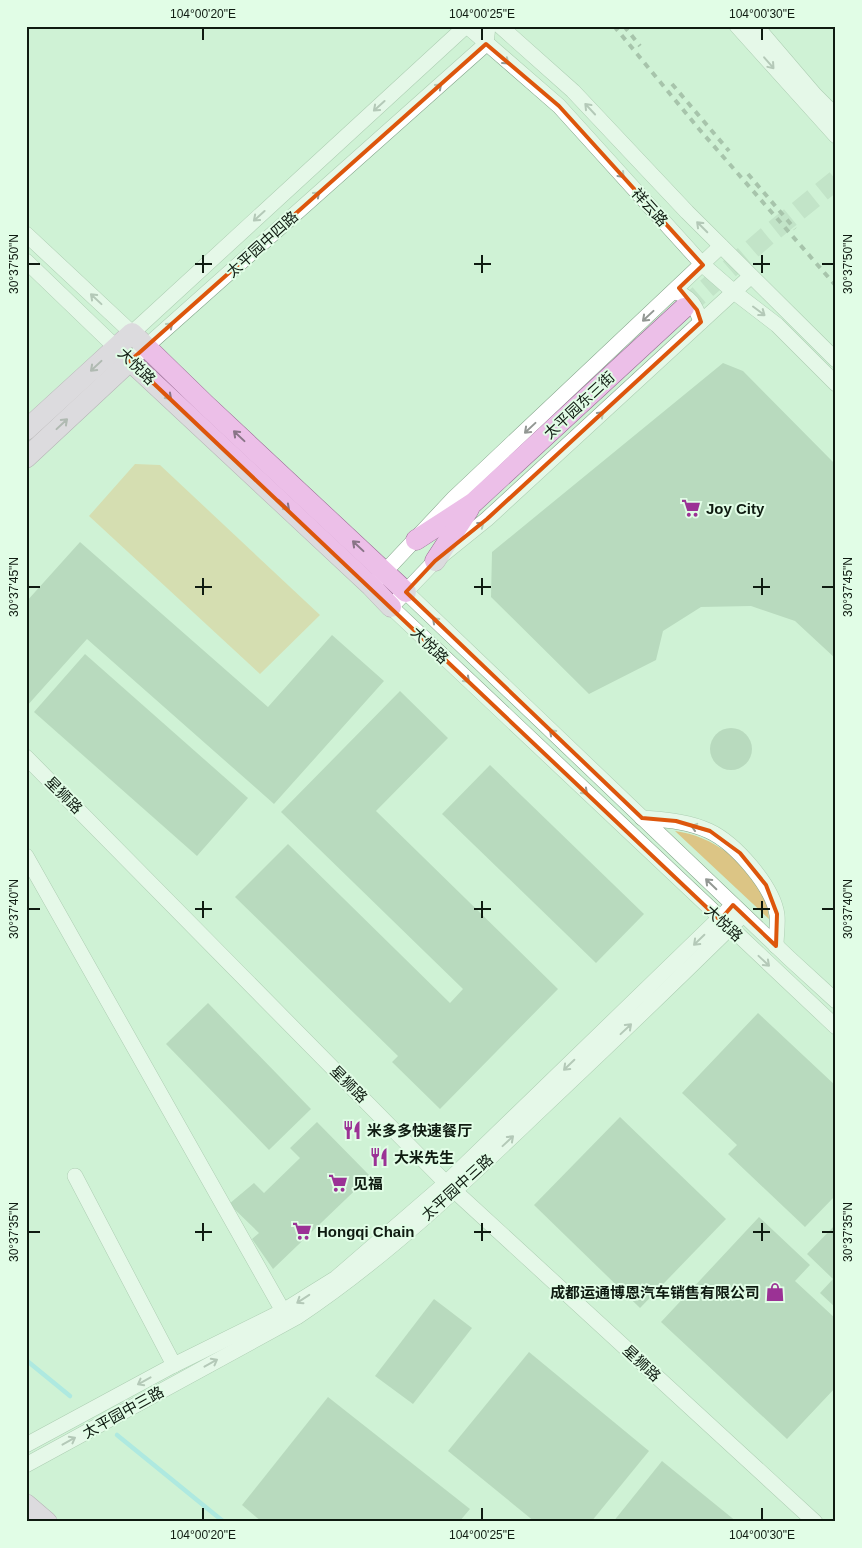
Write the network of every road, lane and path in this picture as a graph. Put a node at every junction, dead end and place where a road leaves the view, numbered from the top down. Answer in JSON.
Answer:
{"nodes":[{"id":1,"x":467,"y":26,"type":"edge"},
{"id":2,"x":488,"y":26,"type":"edge"},
{"id":3,"x":500,"y":26,"type":"edge"},
{"id":4,"x":737,"y":26,"type":"edge"},
{"id":5,"x":756,"y":26,"type":"edge"},
{"id":6,"x":486,"y":44,"type":"junction"},
{"id":7,"x":836,"y":116,"type":"edge"},
{"id":8,"x":836,"y":136,"type":"edge"},
{"id":9,"x":26,"y":234,"type":"edge"},
{"id":10,"x":721,"y":246,"type":"junction"},
{"id":11,"x":26,"y":262,"type":"edge"},
{"id":12,"x":703,"y":265,"type":"junction"},
{"id":13,"x":751,"y":276,"type":"junction"},
{"id":14,"x":734,"y":292,"type":"junction"},
{"id":15,"x":679,"y":300,"type":"junction"},
{"id":16,"x":701,"y":322,"type":"junction"},
{"id":17,"x":132,"y":333,"type":"junction"},
{"id":18,"x":147,"y":346,"type":"junction"},
{"id":19,"x":124,"y":354,"type":"junction"},
{"id":20,"x":836,"y":360,"type":"edge"},
{"id":21,"x":836,"y":384,"type":"edge"},
{"id":22,"x":26,"y":430,"type":"edge"},
{"id":23,"x":26,"y":458,"type":"edge"},
{"id":24,"x":473,"y":503,"type":"junction"},
{"id":25,"x":416,"y":540,"type":"junction"},
{"id":26,"x":434,"y":561,"type":"junction"},
{"id":27,"x":385,"y":572,"type":"junction"},
{"id":28,"x":371,"y":586,"type":"junction"},
{"id":29,"x":406,"y":592,"type":"junction"},
{"id":30,"x":391,"y":607,"type":"junction"},
{"id":31,"x":26,"y":757,"type":"edge"},
{"id":32,"x":642,"y":818,"type":"junction"},
{"id":33,"x":26,"y":856,"type":"edge"},
{"id":34,"x":738,"y":910,"type":"junction"},
{"id":35,"x":725,"y":924,"type":"junction"},
{"id":36,"x":776,"y":946,"type":"junction"},
{"id":37,"x":836,"y":1001,"type":"edge"},
{"id":38,"x":836,"y":1027,"type":"edge"},
{"id":39,"x":75,"y":1176,"type":"dead end"},
{"id":40,"x":451,"y":1187,"type":"junction"},
{"id":41,"x":283,"y":1312,"type":"junction"},
{"id":42,"x":174,"y":1365,"type":"junction"},
{"id":43,"x":26,"y":1445,"type":"edge"},
{"id":44,"x":26,"y":1465,"type":"edge"},
{"id":45,"x":26,"y":1504,"type":"edge"},
{"id":46,"x":47,"y":1522,"type":"edge"},
{"id":47,"x":814,"y":1522,"type":"edge"}],
"edges":[{"from":1,"to":6,"type":"street","name":"祥云路"},
{"from":1,"to":17,"type":"street","one_way":true},
{"from":2,"to":6,"type":"street"},
{"from":10,"to":3,"type":"street","name":"祥云路","one_way":true},
{"from":4,"to":8,"type":"street","one_way":true},
{"from":5,"to":7,"type":"street"},
{"from":6,"to":12,"type":"street","name":"祥云路","one_way":true},
{"from":18,"to":6,"type":"street","name":"太平园中四路","one_way":true},
{"from":17,"to":9,"type":"street","one_way":true},
{"from":10,"to":12,"type":"street"},
{"from":10,"to":13,"type":"street","name":"祥云路"},
{"from":11,"to":19,"type":"street","name":"大悦路"},
{"from":12,"to":14,"type":"street","name":"祥云路"},
{"from":12,"to":15,"type":"street"},
{"from":13,"to":14,"type":"street"},
{"from":13,"to":20,"type":"street","name":"祥云路"},
{"from":14,"to":16,"type":"street"},
{"from":14,"to":21,"type":"street","name":"祥云路","one_way":true},
{"from":15,"to":16,"type":"street"},
{"from":15,"to":24,"type":"main road","name":"太平园东三街"},
{"from":15,"to":25,"type":"street","one_way":true},
{"from":26,"to":16,"type":"street","one_way":true},
{"from":17,"to":18,"type":"main road"},
{"from":17,"to":19,"type":"main road"},
{"from":18,"to":19,"type":"street","name":"太平园中四路"},
{"from":27,"to":18,"type":"main road","one_way":true},
{"from":19,"to":22,"type":"main road","one_way":true},
{"from":23,"to":19,"type":"main road","name":"太平园中四路","one_way":true},
{"from":19,"to":28,"type":"main road","name":"大悦路","one_way":true},
{"from":24,"to":25,"type":"main road"},
{"from":24,"to":26,"type":"main road"},
{"from":25,"to":27,"type":"street"},
{"from":26,"to":29,"type":"street"},
{"from":27,"to":28,"type":"street"},
{"from":27,"to":29,"type":"main road"},
{"from":28,"to":30,"type":"main road","name":"大悦路"},
{"from":29,"to":30,"type":"street"},
{"from":32,"to":29,"type":"street","one_way":true},
{"from":30,"to":35,"type":"street","name":"大悦路","one_way":true},
{"from":31,"to":40,"type":"street","name":"星狮路"},
{"from":34,"to":32,"type":"street","one_way":true},
{"from":36,"to":32,"type":"street","one_way":true},
{"from":33,"to":41,"type":"street"},
{"from":34,"to":35,"type":"street","name":"太平园中三路"},
{"from":34,"to":36,"type":"street"},
{"from":35,"to":38,"type":"street","name":"大悦路","one_way":true},
{"from":35,"to":40,"type":"street","name":"太平园中三路"},
{"from":36,"to":37,"type":"street"},
{"from":39,"to":42,"type":"street"},
{"from":40,"to":41,"type":"street","name":"太平园中三路","one_way":true},
{"from":44,"to":40,"type":"street","name":"太平园中三路","one_way":true},
{"from":40,"to":47,"type":"street","name":"星狮路"},
{"from":41,"to":42,"type":"street","name":"太平园中三路"},
{"from":42,"to":43,"type":"street","name":"太平园中三路","one_way":true},
{"from":45,"to":46,"type":"main road"}]}
